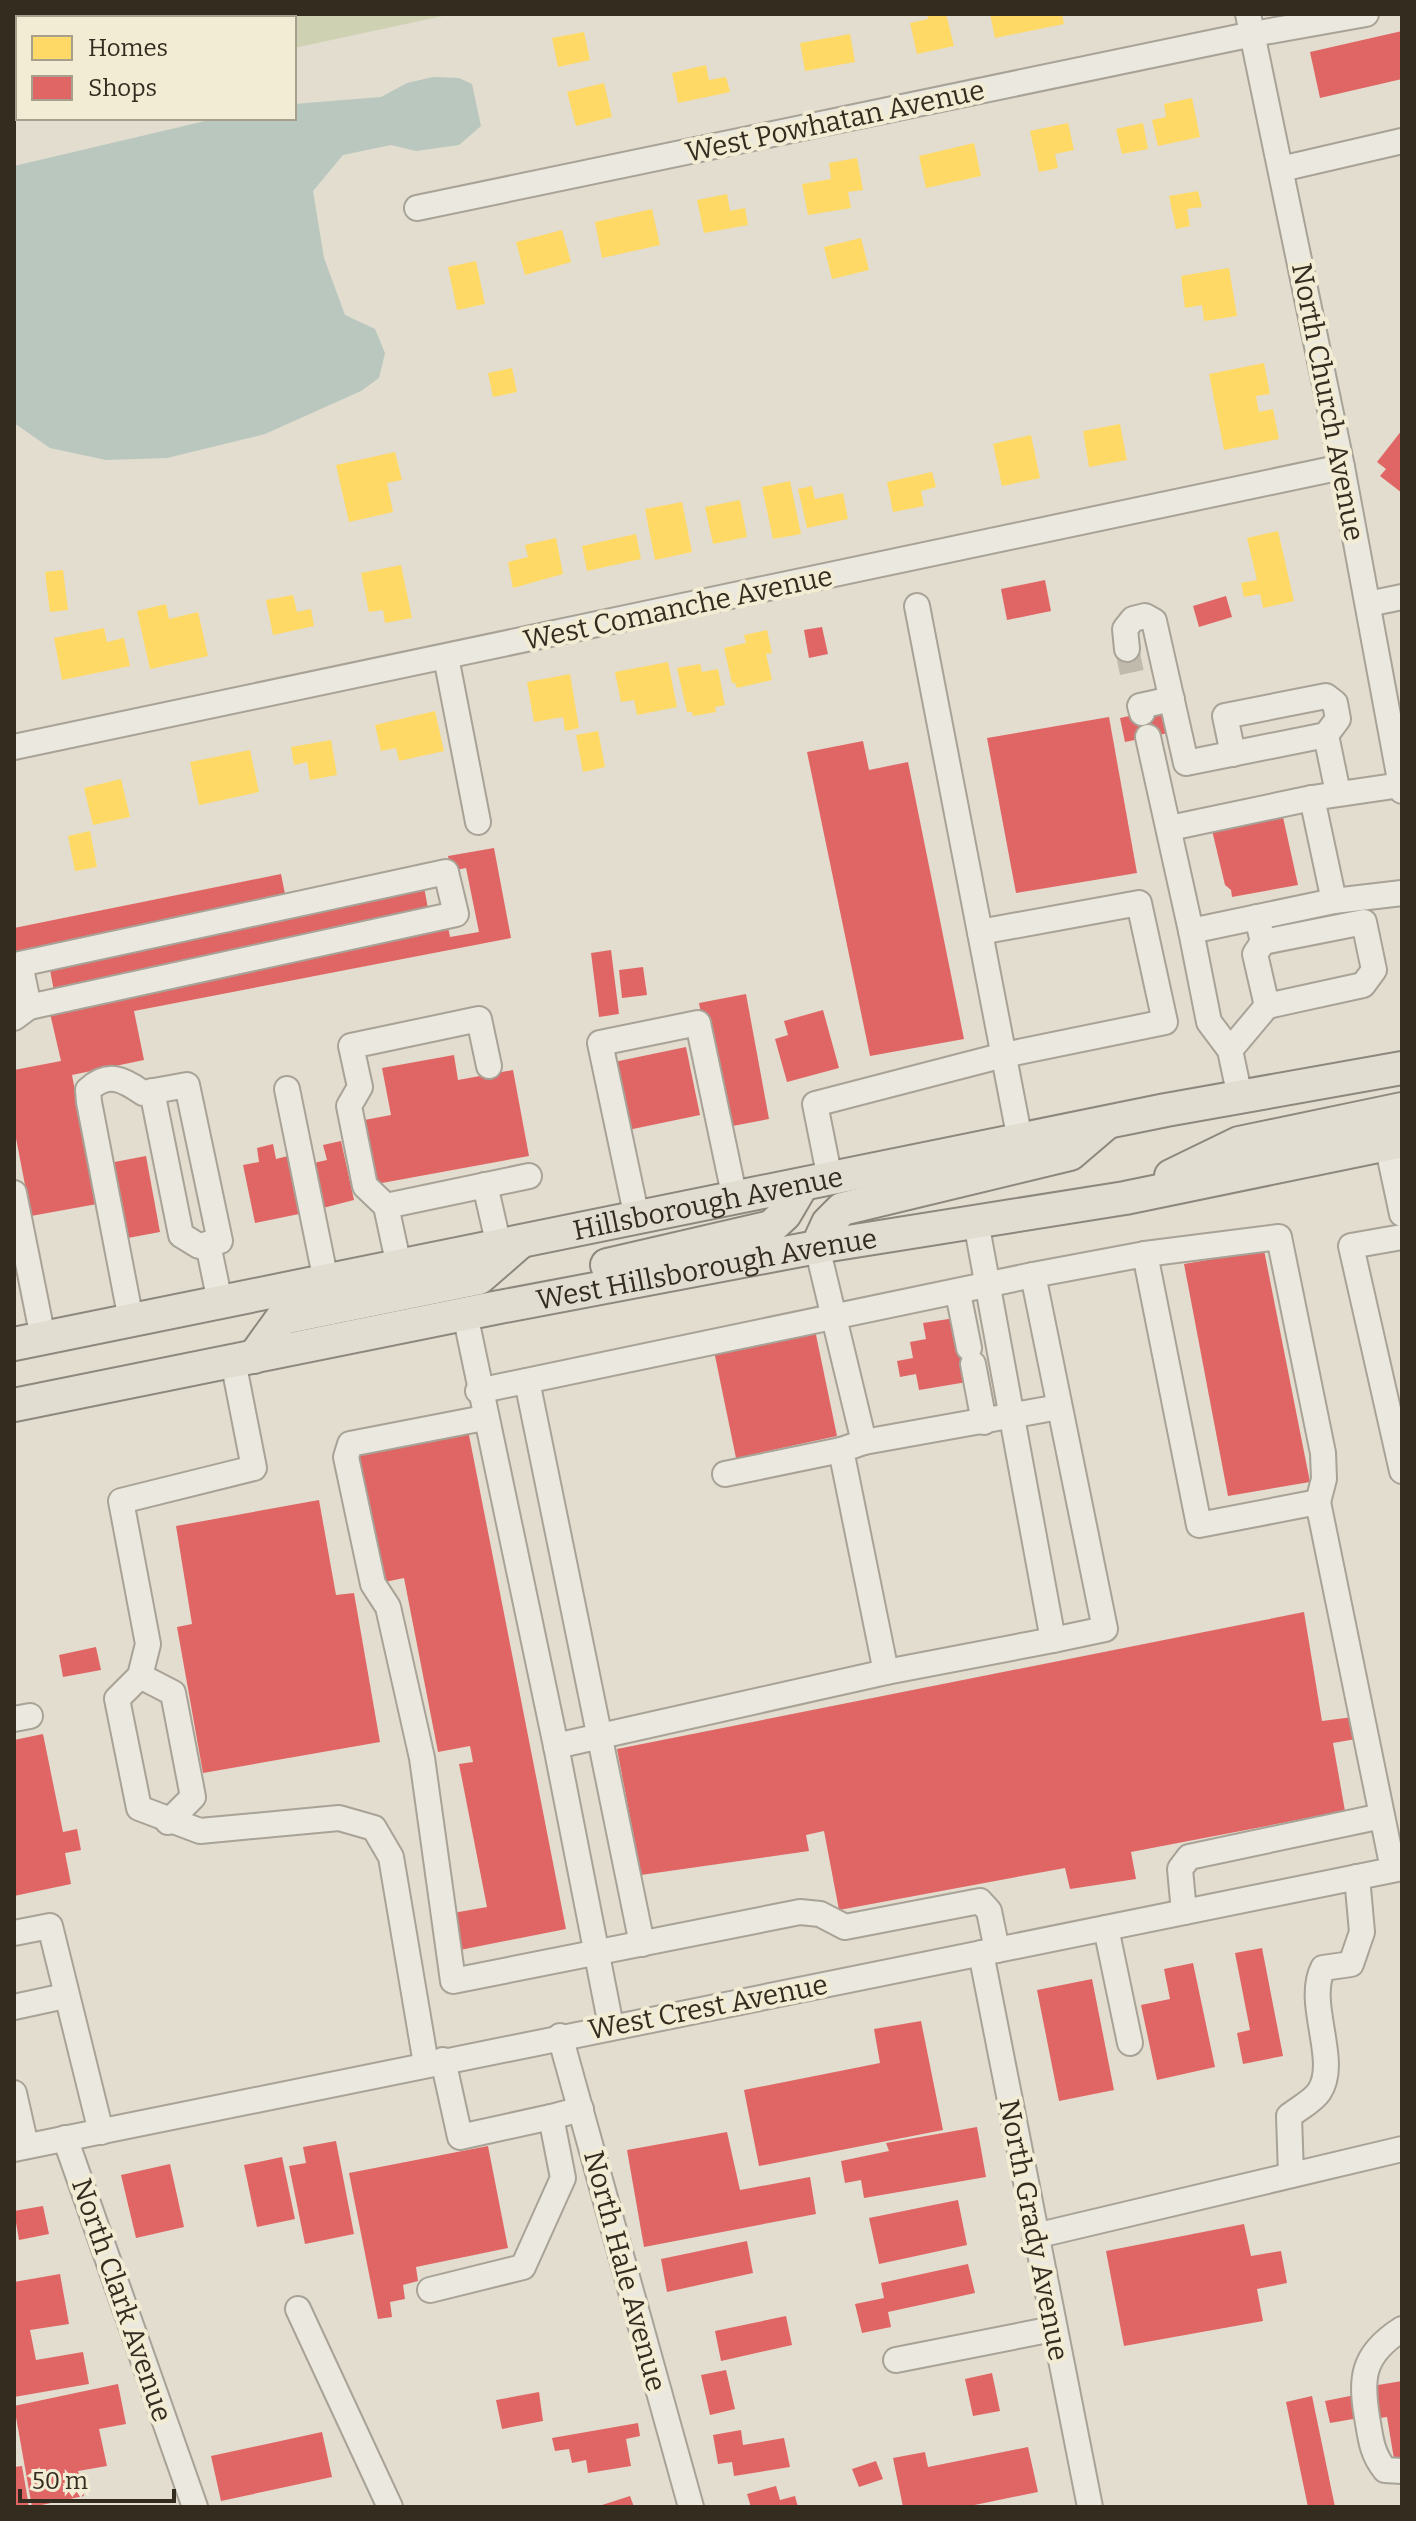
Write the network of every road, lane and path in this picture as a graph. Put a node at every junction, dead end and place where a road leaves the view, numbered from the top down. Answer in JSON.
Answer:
{"nodes":[{"id":1,"x":1366,"y":14,"type":"edge"},
{"id":2,"x":1250,"y":24,"type":"edge"},
{"id":3,"x":1402,"y":141,"type":"edge"},
{"id":4,"x":1281,"y":169,"type":"junction"},
{"id":5,"x":417,"y":208,"type":"dead end"},
{"id":6,"x":1342,"y":467,"type":"junction"},
{"id":7,"x":1402,"y":597,"type":"edge"},
{"id":8,"x":1368,"y":604,"type":"junction"},
{"id":9,"x":917,"y":606,"type":"dead end"},
{"id":10,"x":1127,"y":649,"type":"tunnel mouth"},
{"id":11,"x":446,"y":657,"type":"junction"},
{"id":12,"x":1172,"y":699,"type":"junction"},
{"id":13,"x":1326,"y":735,"type":"junction"},
{"id":14,"x":14,"y":747,"type":"edge"},
{"id":15,"x":1243,"y":752,"type":"junction"},
{"id":16,"x":1186,"y":763,"type":"junction"},
{"id":17,"x":1157,"y":769,"type":"junction"},
{"id":18,"x":1402,"y":788,"type":"edge"},
{"id":19,"x":1338,"y":793,"type":"junction"},
{"id":20,"x":1312,"y":798,"type":"junction"},
{"id":21,"x":478,"y":822,"type":"dead end"},
{"id":22,"x":1170,"y":828,"type":"junction"},
{"id":23,"x":1402,"y":893,"type":"edge"},
{"id":24,"x":1323,"y":903,"type":"junction"},
{"id":25,"x":1257,"y":917,"type":"junction"},
{"id":26,"x":1191,"y":931,"type":"junction"},
{"id":27,"x":1317,"y":931,"type":"junction"},
{"id":28,"x":980,"y":932,"type":"junction"},
{"id":29,"x":1263,"y":942,"type":"junction"},
{"id":30,"x":1267,"y":1006,"type":"junction"},
{"id":31,"x":22,"y":1012,"type":"edge"},
{"id":32,"x":1230,"y":1050,"type":"junction"},
{"id":33,"x":1004,"y":1055,"type":"junction"},
{"id":34,"x":489,"y":1066,"type":"dead end"},
{"id":35,"x":1402,"y":1068,"type":"edge"},
{"id":36,"x":287,"y":1089,"type":"dead end"},
{"id":37,"x":152,"y":1091,"type":"junction"},
{"id":38,"x":1240,"y":1097,"type":"junction"},
{"id":39,"x":1402,"y":1109,"type":"edge"},
{"id":40,"x":1106,"y":1122,"type":"junction"},
{"id":41,"x":1020,"y":1140,"type":"junction"},
{"id":42,"x":1394,"y":1142,"type":"edge"},
{"id":43,"x":529,"y":1176,"type":"dead end"},
{"id":44,"x":816,"y":1182,"type":"junction"},
{"id":45,"x":485,"y":1185,"type":"junction"},
{"id":46,"x":14,"y":1193,"type":"edge"},
{"id":47,"x":1125,"y":1198,"type":"junction"},
{"id":48,"x":735,"y":1199,"type":"junction"},
{"id":49,"x":386,"y":1206,"type":"junction"},
{"id":50,"x":1402,"y":1214,"type":"edge"},
{"id":51,"x":637,"y":1218,"type":"junction"},
{"id":52,"x":976,"y":1222,"type":"junction"},
{"id":53,"x":1402,"y":1237,"type":"edge"},
{"id":54,"x":208,"y":1244,"type":"junction"},
{"id":55,"x":510,"y":1244,"type":"junction"},
{"id":56,"x":817,"y":1247,"type":"junction"},
{"id":57,"x":1145,"y":1254,"type":"junction"},
{"id":58,"x":399,"y":1266,"type":"junction"},
{"id":59,"x":1033,"y":1275,"type":"junction"},
{"id":60,"x":326,"y":1281,"type":"junction"},
{"id":61,"x":988,"y":1286,"type":"junction"},
{"id":62,"x":958,"y":1293,"type":"junction"},
{"id":63,"x":220,"y":1302,"type":"junction"},
{"id":64,"x":477,"y":1312,"type":"junction"},
{"id":65,"x":835,"y":1319,"type":"junction"},
{"id":66,"x":131,"y":1320,"type":"junction"},
{"id":67,"x":29,"y":1341,"type":"edge"},
{"id":68,"x":243,"y":1359,"type":"junction"},
{"id":69,"x":527,"y":1381,"type":"junction"},
{"id":70,"x":478,"y":1391,"type":"junction"},
{"id":71,"x":14,"y":1405,"type":"edge"},
{"id":72,"x":1059,"y":1407,"type":"junction"},
{"id":73,"x":1012,"y":1417,"type":"junction"},
{"id":74,"x":484,"y":1418,"type":"junction"},
{"id":75,"x":984,"y":1422,"type":"junction"},
{"id":76,"x":864,"y":1442,"type":"junction"},
{"id":77,"x":841,"y":1450,"type":"junction"},
{"id":78,"x":1402,"y":1471,"type":"edge"},
{"id":79,"x":725,"y":1474,"type":"dead end"},
{"id":80,"x":1318,"y":1502,"type":"junction"},
{"id":81,"x":1053,"y":1640,"type":"junction"},
{"id":82,"x":886,"y":1672,"type":"junction"},
{"id":83,"x":140,"y":1676,"type":"junction"},
{"id":84,"x":597,"y":1737,"type":"junction"},
{"id":85,"x":556,"y":1746,"type":"junction"},
{"id":86,"x":1382,"y":1816,"type":"junction"},
{"id":87,"x":168,"y":1822,"type":"junction"},
{"id":88,"x":1397,"y":1868,"type":"edge"},
{"id":89,"x":1357,"y":1877,"type":"junction"},
{"id":90,"x":1184,"y":1912,"type":"junction"},
{"id":91,"x":1106,"y":1928,"type":"junction"},
{"id":92,"x":14,"y":1933,"type":"edge"},
{"id":93,"x":642,"y":1944,"type":"junction"},
{"id":94,"x":989,"y":1952,"type":"junction"},
{"id":95,"x":596,"y":1953,"type":"junction"},
{"id":96,"x":65,"y":1996,"type":"junction"},
{"id":97,"x":14,"y":2007,"type":"edge"},
{"id":98,"x":611,"y":2026,"type":"junction"},
{"id":99,"x":560,"y":2036,"type":"junction"},
{"id":100,"x":1130,"y":2043,"type":"dead end"},
{"id":101,"x":434,"y":2062,"type":"junction"},
{"id":102,"x":14,"y":2093,"type":"edge"},
{"id":103,"x":581,"y":2109,"type":"junction"},
{"id":104,"x":551,"y":2117,"type":"junction"},
{"id":105,"x":101,"y":2132,"type":"junction"},
{"id":106,"x":65,"y":2138,"type":"junction"},
{"id":107,"x":20,"y":2148,"type":"edge"},
{"id":108,"x":1402,"y":2149,"type":"edge"},
{"id":109,"x":1291,"y":2175,"type":"junction"},
{"id":110,"x":1035,"y":2236,"type":"junction"},
{"id":111,"x":430,"y":2290,"type":"dead end"},
{"id":112,"x":298,"y":2309,"type":"dead end"},
{"id":113,"x":1053,"y":2329,"type":"junction"},
{"id":114,"x":1402,"y":2329,"type":"edge"},
{"id":115,"x":896,"y":2360,"type":"dead end"},
{"id":116,"x":1402,"y":2471,"type":"edge"},
{"id":117,"x":195,"y":2507,"type":"edge"},
{"id":118,"x":390,"y":2507,"type":"edge"},
{"id":119,"x":691,"y":2507,"type":"edge"},
{"id":120,"x":1090,"y":2507,"type":"edge"}],
"edges":[{"from":1,"to":2,"type":"street","name":"West Powhatan Avenue"},
{"from":2,"to":4,"type":"street","name":"North Church Avenue"},
{"from":2,"to":5,"type":"street","name":"West Powhatan Avenue"},
{"from":3,"to":4,"type":"street"},
{"from":4,"to":6,"type":"street","name":"North Church Avenue"},
{"from":6,"to":8,"type":"street","name":"North Church Avenue"},
{"from":6,"to":11,"type":"street","name":"West Comanche Avenue"},
{"from":7,"to":8,"type":"street"},
{"from":8,"to":18,"type":"street","name":"North Church Avenue"},
{"from":9,"to":28,"type":"street"},
{"from":10,"to":12,"type":"street"},
{"from":11,"to":14,"type":"street","name":"West Comanche Avenue"},
{"from":11,"to":21,"type":"street"},
{"from":12,"to":16,"type":"street"},
{"from":12,"to":17,"type":"street"},
{"from":13,"to":15,"type":"street"},
{"from":13,"to":15,"type":"street"},
{"from":13,"to":19,"type":"street"},
{"from":15,"to":16,"type":"street"},
{"from":16,"to":17,"type":"street"},
{"from":17,"to":22,"type":"street"},
{"from":18,"to":19,"type":"street"},
{"from":19,"to":20,"type":"street"},
{"from":20,"to":22,"type":"street"},
{"from":20,"to":24,"type":"street"},
{"from":22,"to":26,"type":"street"},
{"from":23,"to":24,"type":"street"},
{"from":24,"to":25,"type":"street"},
{"from":24,"to":27,"type":"street"},
{"from":25,"to":26,"type":"street"},
{"from":25,"to":29,"type":"street"},
{"from":26,"to":32,"type":"street"},
{"from":27,"to":29,"type":"street"},
{"from":27,"to":30,"type":"street"},
{"from":28,"to":33,"type":"street"},
{"from":28,"to":33,"type":"street"},
{"from":29,"to":30,"type":"street"},
{"from":30,"to":32,"type":"street"},
{"from":31,"to":31,"type":"street"},
{"from":32,"to":38,"type":"street"},
{"from":33,"to":41,"type":"street"},
{"from":33,"to":44,"type":"street"},
{"from":34,"to":49,"type":"street"},
{"from":35,"to":38,"type":"main road","name":"Hillsborough Avenue"},
{"from":36,"to":60,"type":"street"},
{"from":37,"to":54,"type":"street"},
{"from":37,"to":54,"type":"street"},
{"from":37,"to":66,"type":"street"},
{"from":38,"to":40,"type":"main road","name":"Hillsborough Avenue"},
{"from":39,"to":47,"type":"main road"},
{"from":40,"to":41,"type":"main road","name":"Hillsborough Avenue"},
{"from":40,"to":56,"type":"main road"},
{"from":41,"to":44,"type":"main road","name":"Hillsborough Avenue"},
{"from":42,"to":47,"type":"main road","name":"West Hillsborough Avenue"},
{"from":42,"to":50,"type":"street"},
{"from":43,"to":45,"type":"street"},
{"from":44,"to":48,"type":"main road","name":"Hillsborough Avenue"},
{"from":44,"to":64,"type":"main road"},
{"from":45,"to":49,"type":"street"},
{"from":45,"to":55,"type":"street"},
{"from":46,"to":67,"type":"street"},
{"from":47,"to":52,"type":"main road","name":"West Hillsborough Avenue"},
{"from":48,"to":51,"type":"main road","name":"Hillsborough Avenue"},
{"from":48,"to":51,"type":"street"},
{"from":49,"to":58,"type":"street"},
{"from":51,"to":55,"type":"main road","name":"Hillsborough Avenue"},
{"from":52,"to":56,"type":"main road","name":"West Hillsborough Avenue"},
{"from":52,"to":61,"type":"street"},
{"from":53,"to":78,"type":"street"},
{"from":54,"to":63,"type":"street"},
{"from":55,"to":58,"type":"main road","name":"Hillsborough Avenue"},
{"from":55,"to":68,"type":"main road"},
{"from":56,"to":64,"type":"main road","name":"West Hillsborough Avenue"},
{"from":56,"to":65,"type":"street"},
{"from":57,"to":59,"type":"street"},
{"from":57,"to":80,"type":"street"},
{"from":57,"to":80,"type":"street"},
{"from":58,"to":60,"type":"main road","name":"Hillsborough Avenue"},
{"from":59,"to":61,"type":"street"},
{"from":59,"to":72,"type":"street"},
{"from":60,"to":63,"type":"main road","name":"Hillsborough Avenue"},
{"from":61,"to":62,"type":"street"},
{"from":61,"to":73,"type":"street"},
{"from":62,"to":65,"type":"street"},
{"from":62,"to":75,"type":"street"},
{"from":63,"to":66,"type":"main road","name":"Hillsborough Avenue"},
{"from":64,"to":68,"type":"main road","name":"West Hillsborough Avenue"},
{"from":64,"to":70,"type":"street"},
{"from":65,"to":69,"type":"street"},
{"from":65,"to":76,"type":"street"},
{"from":66,"to":67,"type":"main road","name":"Hillsborough Avenue"},
{"from":68,"to":71,"type":"main road","name":"West Hillsborough Avenue"},
{"from":68,"to":83,"type":"street"},
{"from":69,"to":70,"type":"street"},
{"from":69,"to":84,"type":"street"},
{"from":70,"to":74,"type":"street"},
{"from":72,"to":73,"type":"street"},
{"from":72,"to":81,"type":"street"},
{"from":73,"to":75,"type":"street"},
{"from":73,"to":81,"type":"street"},
{"from":74,"to":85,"type":"street"},
{"from":74,"to":95,"type":"street"},
{"from":75,"to":76,"type":"street"},
{"from":76,"to":77,"type":"street"},
{"from":77,"to":79,"type":"street"},
{"from":77,"to":82,"type":"street"},
{"from":80,"to":86,"type":"street"},
{"from":81,"to":82,"type":"street"},
{"from":82,"to":84,"type":"street"},
{"from":83,"to":87,"type":"street"},
{"from":83,"to":87,"type":"street"},
{"from":84,"to":85,"type":"street"},
{"from":84,"to":93,"type":"street"},
{"from":85,"to":95,"type":"street"},
{"from":86,"to":88,"type":"street"},
{"from":86,"to":90,"type":"street"},
{"from":87,"to":101,"type":"street"},
{"from":88,"to":89,"type":"street","name":"West Crest Avenue"},
{"from":89,"to":90,"type":"street","name":"West Crest Avenue"},
{"from":89,"to":109,"type":"street"},
{"from":90,"to":91,"type":"street","name":"West Crest Avenue"},
{"from":91,"to":94,"type":"street","name":"West Crest Avenue"},
{"from":91,"to":100,"type":"street"},
{"from":92,"to":96,"type":"street"},
{"from":93,"to":94,"type":"street","name":"North Grady Avenue"},
{"from":93,"to":95,"type":"street"},
{"from":94,"to":98,"type":"street","name":"West Crest Avenue"},
{"from":94,"to":110,"type":"street","name":"North Grady Avenue"},
{"from":95,"to":98,"type":"street"},
{"from":96,"to":97,"type":"street"},
{"from":96,"to":105,"type":"street"},
{"from":98,"to":99,"type":"street","name":"West Crest Avenue"},
{"from":99,"to":101,"type":"street","name":"West Crest Avenue"},
{"from":99,"to":103,"type":"street","name":"North Hale Avenue"},
{"from":101,"to":104,"type":"street"},
{"from":101,"to":105,"type":"street","name":"West Crest Avenue"},
{"from":102,"to":107,"type":"street"},
{"from":103,"to":104,"type":"street"},
{"from":103,"to":119,"type":"street","name":"North Hale Avenue"},
{"from":104,"to":111,"type":"street"},
{"from":105,"to":106,"type":"street","name":"West Crest Avenue"},
{"from":106,"to":107,"type":"street","name":"West Crest Avenue"},
{"from":106,"to":117,"type":"street","name":"North Clark Avenue"},
{"from":108,"to":109,"type":"street"},
{"from":109,"to":110,"type":"street"},
{"from":110,"to":113,"type":"street","name":"North Grady Avenue"},
{"from":112,"to":118,"type":"street"},
{"from":113,"to":115,"type":"street"},
{"from":113,"to":120,"type":"street","name":"North Grady Avenue"},
{"from":114,"to":116,"type":"street"}]}
